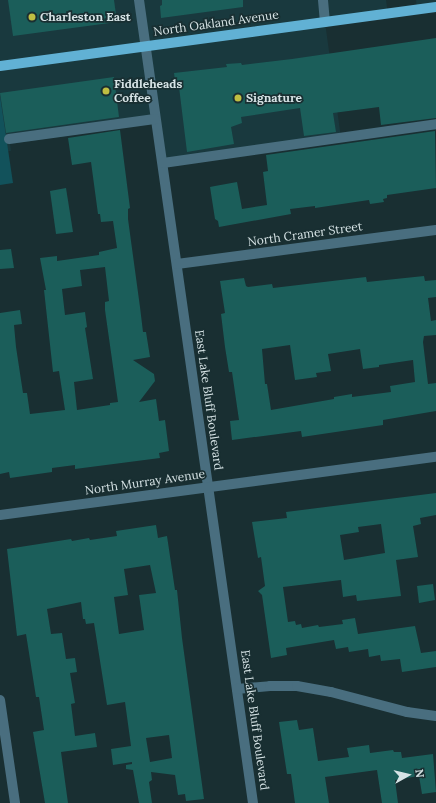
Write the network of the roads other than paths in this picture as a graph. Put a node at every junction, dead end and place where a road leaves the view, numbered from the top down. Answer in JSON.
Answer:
{"nodes":[{"id":1,"x":139,"y":0,"type":"edge"},
{"id":2,"x":323,"y":0,"type":"edge"},
{"id":3,"x":436,"y":7,"type":"edge"},
{"id":4,"x":325,"y":22,"type":"junction"},
{"id":5,"x":145,"y":46,"type":"junction"},
{"id":6,"x":0,"y":66,"type":"edge"},
{"id":7,"x":155,"y":119,"type":"junction"},
{"id":8,"x":436,"y":124,"type":"edge"},
{"id":9,"x":9,"y":139,"type":"dead end"},
{"id":10,"x":163,"y":163,"type":"junction"},
{"id":11,"x":436,"y":230,"type":"edge"},
{"id":12,"x":177,"y":264,"type":"junction"},
{"id":13,"x":436,"y":457,"type":"edge"},
{"id":14,"x":208,"y":487,"type":"junction"},
{"id":15,"x":0,"y":515,"type":"edge"},
{"id":16,"x":237,"y":689,"type":"junction"},
{"id":17,"x":0,"y":700,"type":"edge"},
{"id":18,"x":436,"y":716,"type":"edge"},
{"id":19,"x":14,"y":803,"type":"edge"},
{"id":20,"x":253,"y":803,"type":"edge"}],
"edges":[{"from":1,"to":5,"type":"street","name":"East Lake Bluff Boulevard"},
{"from":2,"to":4,"type":"street"},
{"from":3,"to":4,"type":"main road","name":"North Oakland Avenue"},
{"from":4,"to":5,"type":"main road","name":"North Oakland Avenue"},
{"from":5,"to":6,"type":"main road","name":"North Oakland Avenue"},
{"from":5,"to":7,"type":"street","name":"East Lake Bluff Boulevard"},
{"from":7,"to":9,"type":"street"},
{"from":7,"to":10,"type":"street","name":"East Lake Bluff Boulevard"},
{"from":8,"to":10,"type":"street"},
{"from":10,"to":12,"type":"street","name":"East Lake Bluff Boulevard"},
{"from":11,"to":12,"type":"street","name":"North Cramer Street"},
{"from":12,"to":14,"type":"street","name":"East Lake Bluff Boulevard"},
{"from":13,"to":14,"type":"street","name":"North Murray Avenue"},
{"from":14,"to":15,"type":"street","name":"North Murray Avenue"},
{"from":14,"to":16,"type":"street","name":"East Lake Bluff Boulevard"},
{"from":16,"to":18,"type":"street"},
{"from":16,"to":20,"type":"street","name":"East Lake Bluff Boulevard"},
{"from":17,"to":19,"type":"street"}]}
